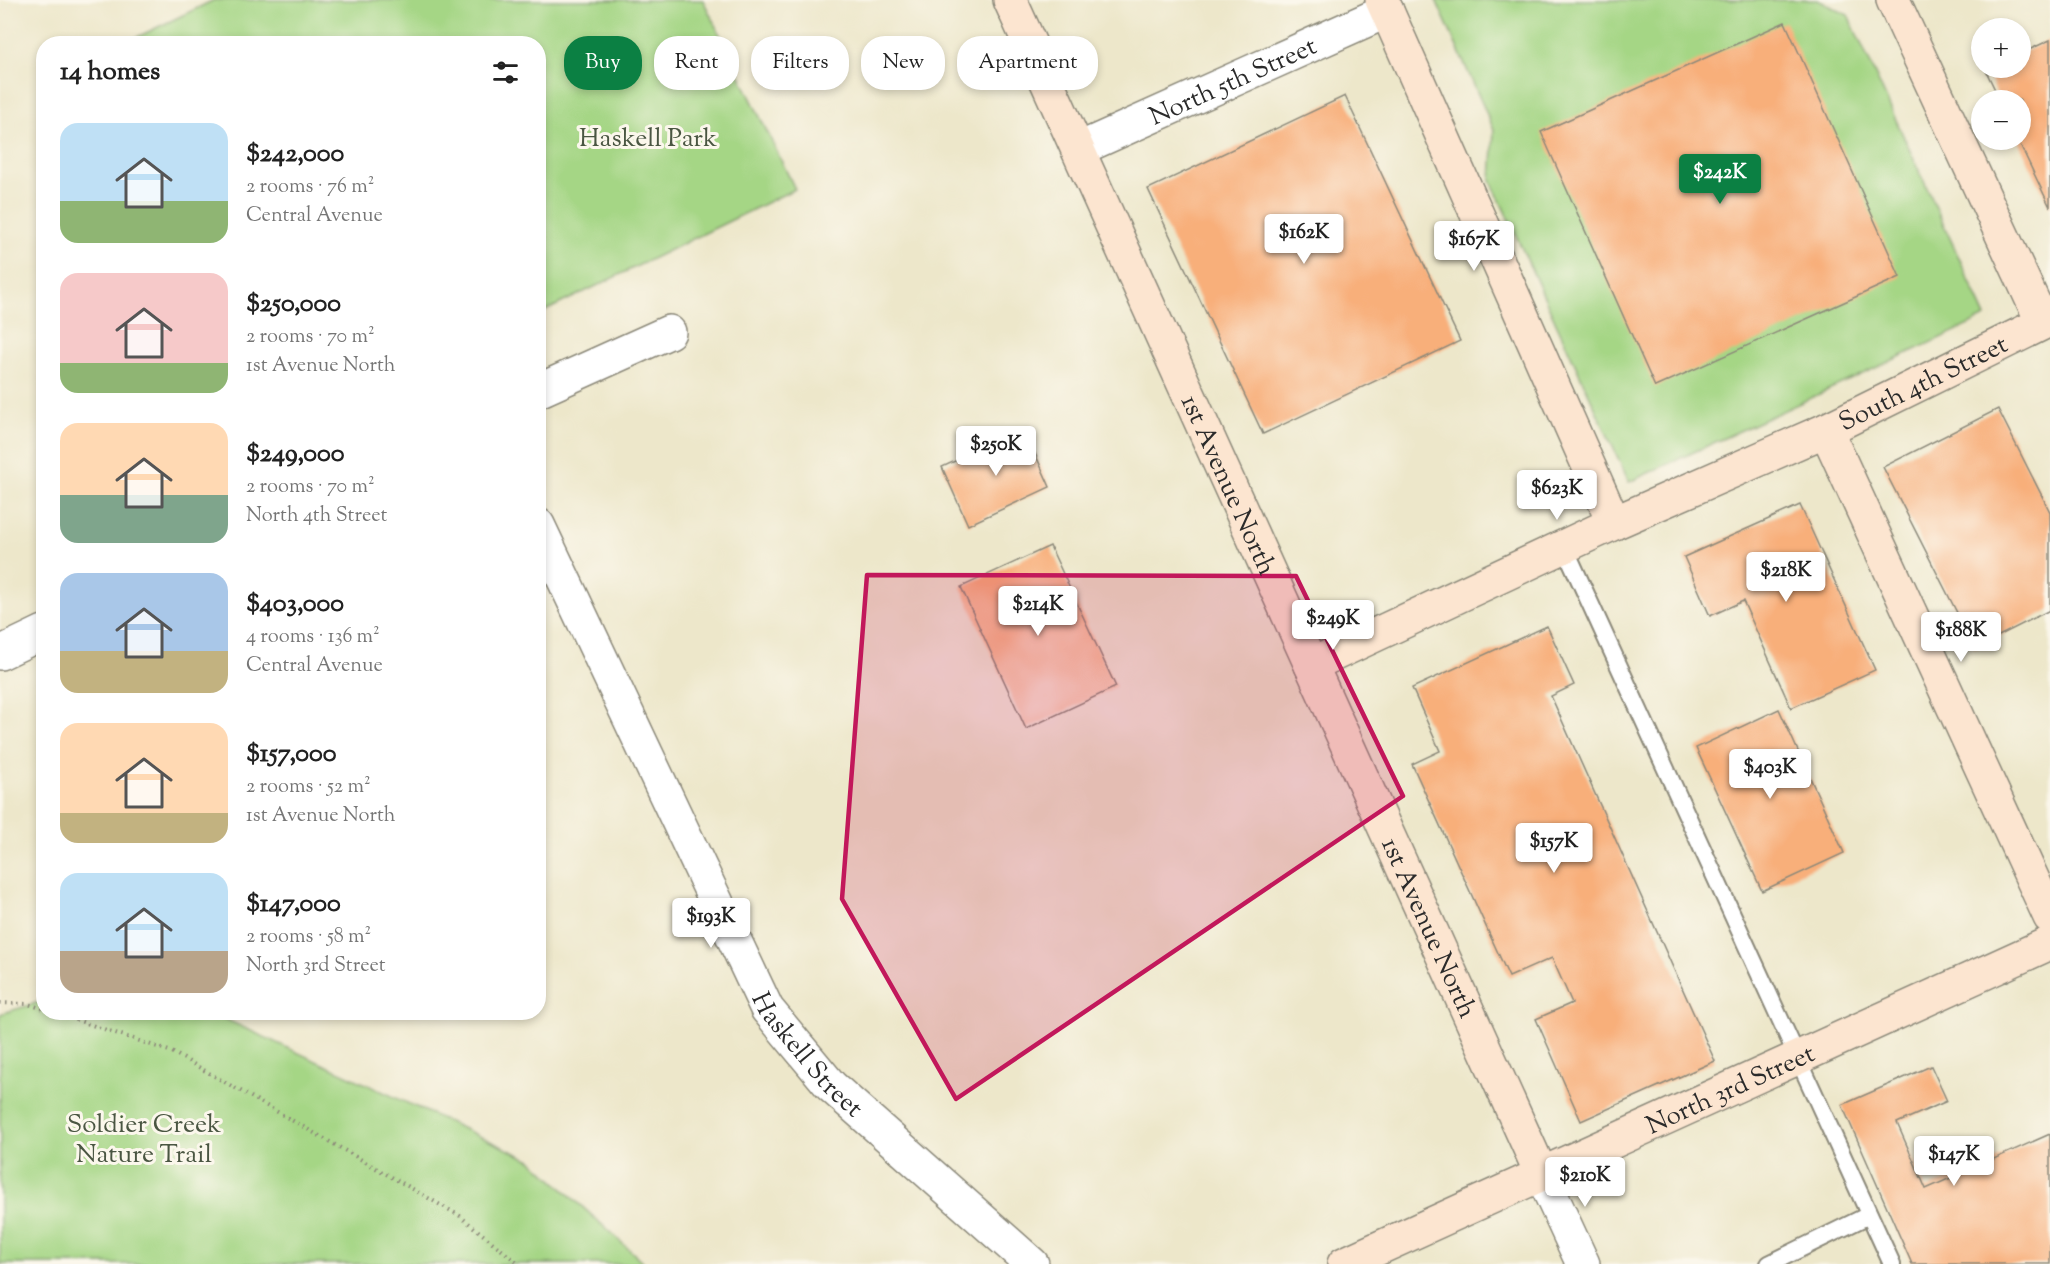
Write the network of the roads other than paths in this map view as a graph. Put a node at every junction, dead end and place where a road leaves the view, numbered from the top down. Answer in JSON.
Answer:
{"nodes":[{"id":1,"x":1010,"y":0,"type":"edge"},
{"id":2,"x":1893,"y":0,"type":"edge"},
{"id":3,"x":1384,"y":6,"type":"edge"},
{"id":4,"x":1079,"y":149,"type":"junction"},
{"id":5,"x":2047,"y":322,"type":"edge"},
{"id":6,"x":669,"y":332,"type":"dead end"},
{"id":7,"x":546,"y":388,"type":"edge"},
{"id":8,"x":1826,"y":430,"type":"junction"},
{"id":9,"x":1614,"y":523,"type":"junction"},
{"id":10,"x":546,"y":542,"type":"edge"},
{"id":11,"x":1564,"y":546,"type":"junction"},
{"id":12,"x":36,"y":636,"type":"edge"},
{"id":13,"x":0,"y":653,"type":"edge"},
{"id":14,"x":1311,"y":665,"type":"junction"},
{"id":15,"x":2050,"y":917,"type":"edge"},
{"id":16,"x":2050,"y":944,"type":"edge"},
{"id":17,"x":1798,"y":1057,"type":"junction"},
{"id":18,"x":1541,"y":1173,"type":"junction"},
{"id":19,"x":1869,"y":1215,"type":"junction"},
{"id":20,"x":1032,"y":1264,"type":"edge"},
{"id":21,"x":1344,"y":1264,"type":"edge"},
{"id":22,"x":1583,"y":1264,"type":"edge"},
{"id":23,"x":1769,"y":1264,"type":"edge"},
{"id":24,"x":1892,"y":1264,"type":"edge"}],
"edges":[{"from":1,"to":4,"type":"main road","name":"1st Avenue North"},
{"from":2,"to":5,"type":"main road"},
{"from":3,"to":4,"type":"street","name":"North 5th Street"},
{"from":3,"to":9,"type":"main road"},
{"from":4,"to":14,"type":"main road","name":"1st Avenue North"},
{"from":5,"to":8,"type":"main road","name":"South 4th Street"},
{"from":6,"to":7,"type":"street"},
{"from":8,"to":9,"type":"main road","name":"South 4th Street"},
{"from":8,"to":15,"type":"main road"},
{"from":9,"to":11,"type":"main road","name":"South 4th Street"},
{"from":10,"to":20,"type":"street","name":"Haskell Street"},
{"from":11,"to":14,"type":"main road","name":"South 4th Street"},
{"from":11,"to":17,"type":"lane"},
{"from":12,"to":13,"type":"street"},
{"from":14,"to":18,"type":"main road","name":"1st Avenue North"},
{"from":16,"to":17,"type":"main road","name":"North 3rd Street"},
{"from":17,"to":18,"type":"main road","name":"North 3rd Street"},
{"from":17,"to":19,"type":"lane"},
{"from":18,"to":21,"type":"main road","name":"North 3rd Street"},
{"from":18,"to":22,"type":"street","name":"1st Avenue North"},
{"from":19,"to":23,"type":"lane"},
{"from":19,"to":24,"type":"lane"}]}
